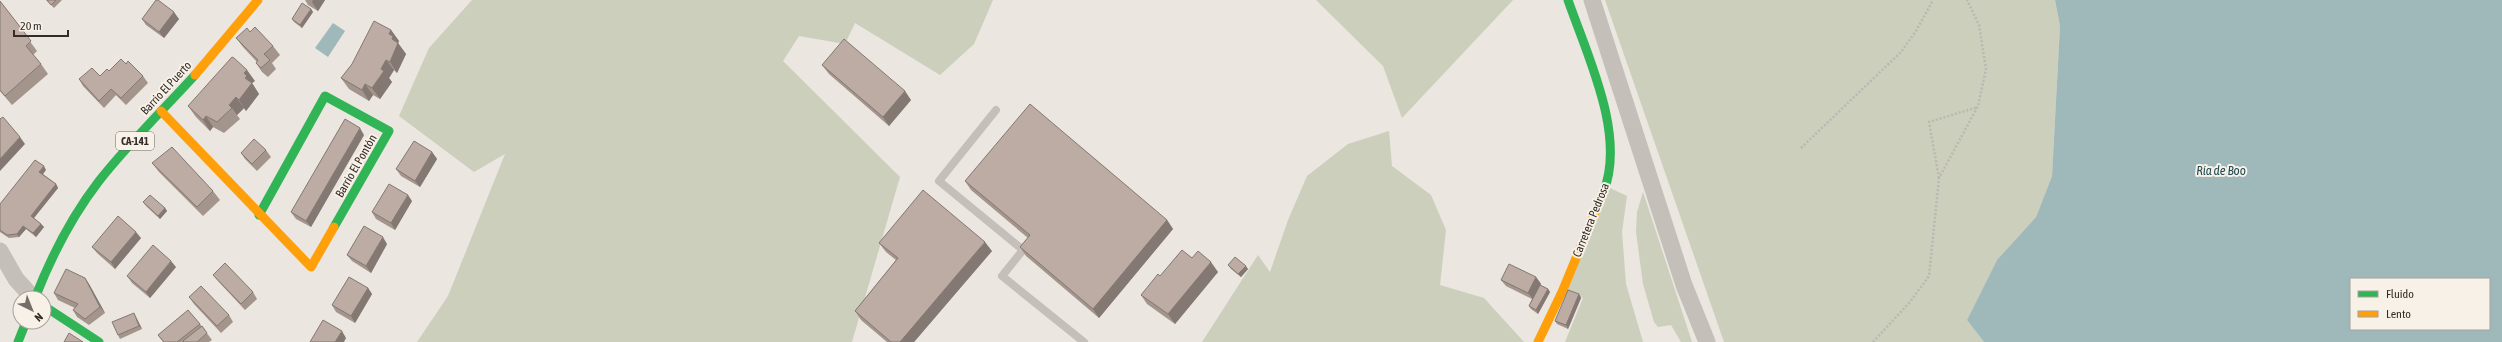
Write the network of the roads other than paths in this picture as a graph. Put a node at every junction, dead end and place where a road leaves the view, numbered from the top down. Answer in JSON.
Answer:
{"nodes":[{"id":1,"x":258,"y":0,"type":"edge"},
{"id":2,"x":1568,"y":0,"type":"edge"},
{"id":3,"x":1592,"y":0,"type":"edge"},
{"id":4,"x":996,"y":110,"type":"dead end"},
{"id":5,"x":161,"y":111,"type":"junction"},
{"id":6,"x":259,"y":215,"type":"junction"},
{"id":7,"x":0,"y":251,"type":"edge"},
{"id":8,"x":26,"y":290,"type":"edge"},
{"id":9,"x":38,"y":290,"type":"edge"},
{"id":10,"x":52,"y":311,"type":"edge"},
{"id":11,"x":23,"y":330,"type":"edge"},
{"id":12,"x":18,"y":342,"type":"edge"},
{"id":13,"x":99,"y":342,"type":"edge"},
{"id":14,"x":1084,"y":342,"type":"edge"},
{"id":15,"x":1538,"y":342,"type":"edge"},
{"id":16,"x":1707,"y":342,"type":"edge"}],
"edges":[{"from":1,"to":5,"type":"street","name":"Barrio El Puerto","number":"CA-141"},
{"from":2,"to":15,"type":"street","name":"Carretera Pedrosa"},
{"from":3,"to":16,"type":"street"},
{"from":4,"to":14,"type":"lane"},
{"from":5,"to":6,"type":"street","name":"Barrio El Pontón"},
{"from":5,"to":9,"type":"street","name":"Barrio El Puerto","number":"CA-141"},
{"from":6,"to":6,"type":"street","name":"Barrio El Pontón"},
{"from":7,"to":8,"type":"street"},
{"from":10,"to":13,"type":"street"},
{"from":11,"to":12,"type":"street"}]}
